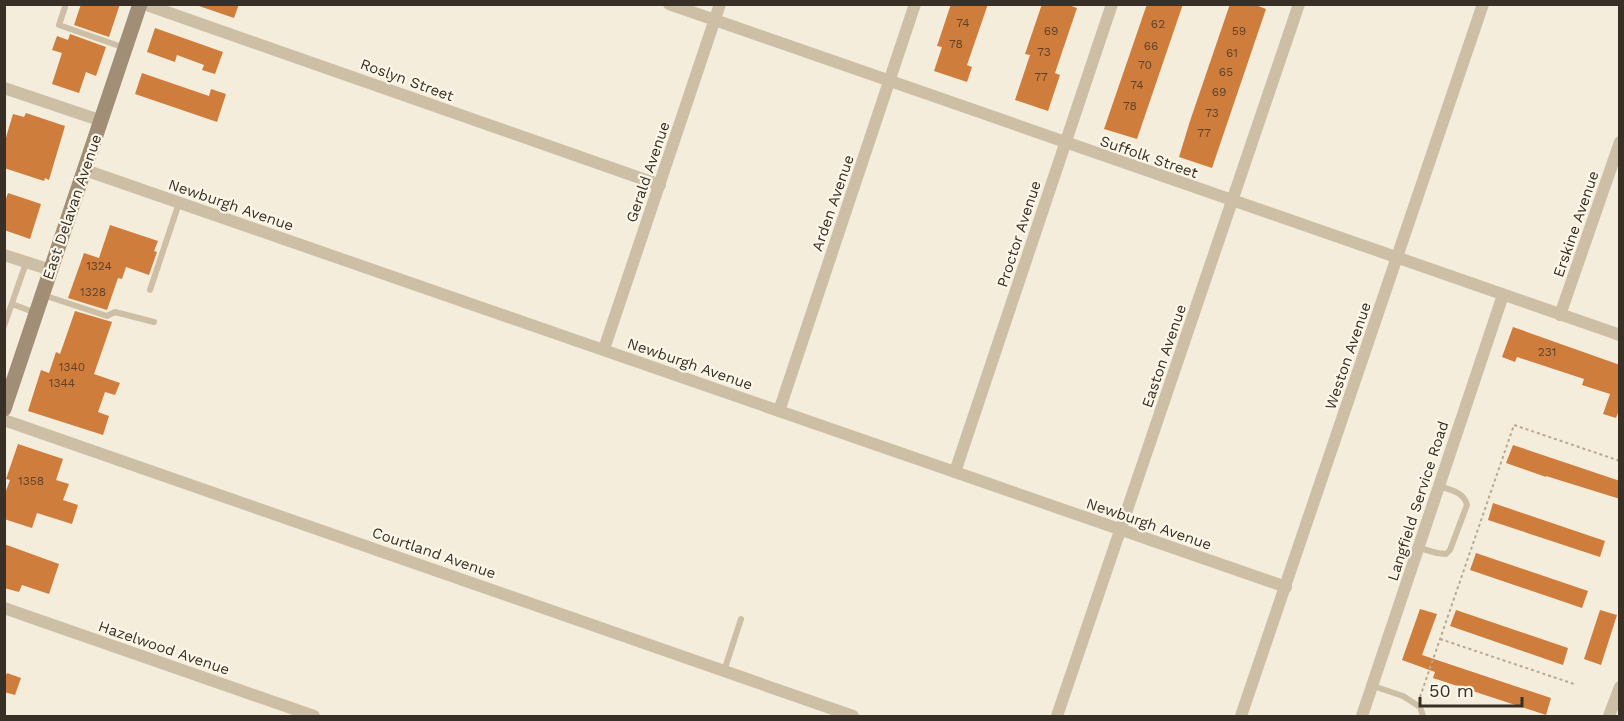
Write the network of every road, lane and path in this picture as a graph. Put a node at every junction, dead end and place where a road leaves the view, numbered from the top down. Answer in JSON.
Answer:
{"nodes":[{"id":1,"x":140,"y":4,"type":"edge"},
{"id":2,"x":144,"y":4,"type":"edge"},
{"id":3,"x":669,"y":4,"type":"edge"},
{"id":4,"x":720,"y":4,"type":"edge"},
{"id":5,"x":915,"y":4,"type":"edge"},
{"id":6,"x":1112,"y":4,"type":"edge"},
{"id":7,"x":1299,"y":4,"type":"edge"},
{"id":8,"x":1483,"y":4,"type":"edge"},
{"id":9,"x":65,"y":7,"type":"dead end"},
{"id":10,"x":715,"y":21,"type":"junction"},
{"id":11,"x":126,"y":48,"type":"junction"},
{"id":12,"x":890,"y":82,"type":"junction"},
{"id":13,"x":4,"y":88,"type":"edge"},
{"id":14,"x":102,"y":121,"type":"junction"},
{"id":15,"x":1620,"y":142,"type":"edge"},
{"id":16,"x":1065,"y":143,"type":"junction"},
{"id":17,"x":85,"y":170,"type":"junction"},
{"id":18,"x":660,"y":184,"type":"junction"},
{"id":19,"x":1232,"y":202,"type":"junction"},
{"id":20,"x":179,"y":203,"type":"junction"},
{"id":21,"x":4,"y":255,"type":"edge"},
{"id":22,"x":1398,"y":259,"type":"junction"},
{"id":23,"x":26,"y":262,"type":"junction"},
{"id":24,"x":51,"y":270,"type":"junction"},
{"id":25,"x":150,"y":290,"type":"dead end"},
{"id":26,"x":43,"y":295,"type":"junction"},
{"id":27,"x":1503,"y":295,"type":"junction"},
{"id":28,"x":12,"y":304,"type":"junction"},
{"id":29,"x":37,"y":313,"type":"junction"},
{"id":30,"x":1560,"y":315,"type":"junction"},
{"id":31,"x":154,"y":322,"type":"dead end"},
{"id":32,"x":4,"y":326,"type":"edge"},
{"id":33,"x":1620,"y":336,"type":"edge"},
{"id":34,"x":604,"y":349,"type":"junction"},
{"id":35,"x":8,"y":386,"type":"edge"},
{"id":36,"x":4,"y":409,"type":"edge"},
{"id":37,"x":779,"y":411,"type":"junction"},
{"id":38,"x":4,"y":420,"type":"edge"},
{"id":39,"x":1620,"y":461,"type":"edge"},
{"id":40,"x":955,"y":472,"type":"junction"},
{"id":41,"x":1439,"y":486,"type":"junction"},
{"id":42,"x":1120,"y":530,"type":"junction"},
{"id":43,"x":1419,"y":548,"type":"junction"},
{"id":44,"x":1286,"y":587,"type":"junction"},
{"id":45,"x":4,"y":608,"type":"edge"},
{"id":46,"x":741,"y":619,"type":"dead end"},
{"id":47,"x":1440,"y":639,"type":"junction"},
{"id":48,"x":724,"y":671,"type":"junction"},
{"id":49,"x":1574,"y":684,"type":"dead end"},
{"id":50,"x":1372,"y":686,"type":"junction"},
{"id":51,"x":1620,"y":687,"type":"edge"},
{"id":52,"x":1417,"y":705,"type":"junction"},
{"id":53,"x":314,"y":717,"type":"edge"},
{"id":54,"x":853,"y":717,"type":"edge"},
{"id":55,"x":1058,"y":717,"type":"edge"},
{"id":56,"x":1241,"y":717,"type":"edge"},
{"id":57,"x":1362,"y":717,"type":"edge"},
{"id":58,"x":1423,"y":717,"type":"edge"},
{"id":59,"x":1609,"y":717,"type":"edge"}],
"edges":[{"from":1,"to":11,"type":"street","name":"East Delavan Avenue"},
{"from":2,"to":18,"type":"street","name":"Roslyn Street"},
{"from":3,"to":10,"type":"street","name":"Suffolk Street"},
{"from":4,"to":10,"type":"street","name":"Gerald Avenue"},
{"from":5,"to":12,"type":"street","name":"Arden Avenue"},
{"from":6,"to":16,"type":"street","name":"Proctor Avenue"},
{"from":7,"to":19,"type":"street","name":"Easton Avenue"},
{"from":8,"to":22,"type":"street","name":"Weston Avenue"},
{"from":9,"to":11,"type":"lane"},
{"from":10,"to":12,"type":"street","name":"Suffolk Street"},
{"from":10,"to":18,"type":"street","name":"Gerald Avenue"},
{"from":11,"to":14,"type":"street","name":"East Delavan Avenue"},
{"from":12,"to":16,"type":"street","name":"Suffolk Street"},
{"from":12,"to":37,"type":"street","name":"Arden Avenue"},
{"from":13,"to":14,"type":"street"},
{"from":14,"to":17,"type":"street","name":"East Delavan Avenue"},
{"from":15,"to":30,"type":"street","name":"Erskine Avenue"},
{"from":16,"to":19,"type":"street","name":"Suffolk Street"},
{"from":16,"to":40,"type":"street","name":"Proctor Avenue"},
{"from":17,"to":20,"type":"street","name":"Newburgh Avenue"},
{"from":17,"to":24,"type":"street","name":"East Delavan Avenue"},
{"from":18,"to":34,"type":"street","name":"Gerald Avenue"},
{"from":19,"to":22,"type":"street","name":"Suffolk Street"},
{"from":19,"to":42,"type":"street","name":"Easton Avenue"},
{"from":20,"to":25,"type":"lane"},
{"from":20,"to":34,"type":"street","name":"Newburgh Avenue"},
{"from":21,"to":23,"type":"street"},
{"from":22,"to":27,"type":"street","name":"Suffolk Street"},
{"from":22,"to":44,"type":"street","name":"Weston Avenue"},
{"from":23,"to":24,"type":"street"},
{"from":23,"to":28,"type":"lane"},
{"from":24,"to":26,"type":"street","name":"East Delavan Avenue"},
{"from":26,"to":29,"type":"street","name":"East Delavan Avenue"},
{"from":26,"to":31,"type":"lane"},
{"from":27,"to":30,"type":"street","name":"Suffolk Street"},
{"from":27,"to":41,"type":"street","name":"Langfield Service Road"},
{"from":28,"to":29,"type":"lane"},
{"from":28,"to":32,"type":"lane"},
{"from":29,"to":35,"type":"street","name":"East Delavan Avenue"},
{"from":30,"to":33,"type":"street","name":"Suffolk Street"},
{"from":34,"to":37,"type":"street","name":"Newburgh Avenue"},
{"from":35,"to":36,"type":"street","name":"East Delavan Avenue"},
{"from":37,"to":40,"type":"street","name":"Newburgh Avenue"},
{"from":38,"to":48,"type":"street","name":"Courtland Avenue"},
{"from":39,"to":47,"type":"path"},
{"from":40,"to":42,"type":"street","name":"Newburgh Avenue"},
{"from":41,"to":43,"type":"street","name":"Langfield Service Road"},
{"from":41,"to":43,"type":"lane"},
{"from":42,"to":44,"type":"street","name":"Newburgh Avenue"},
{"from":42,"to":55,"type":"street","name":"Easton Avenue"},
{"from":43,"to":50,"type":"street","name":"Langfield Service Road"},
{"from":44,"to":56,"type":"street","name":"Weston Avenue"},
{"from":45,"to":53,"type":"street","name":"Hazelwood Avenue"},
{"from":46,"to":48,"type":"lane"},
{"from":47,"to":49,"type":"path"},
{"from":47,"to":52,"type":"path"},
{"from":48,"to":54,"type":"street","name":"Courtland Avenue"},
{"from":50,"to":52,"type":"lane"},
{"from":50,"to":57,"type":"street","name":"Langfield Service Road"},
{"from":51,"to":59,"type":"street"},
{"from":52,"to":58,"type":"lane"}]}
